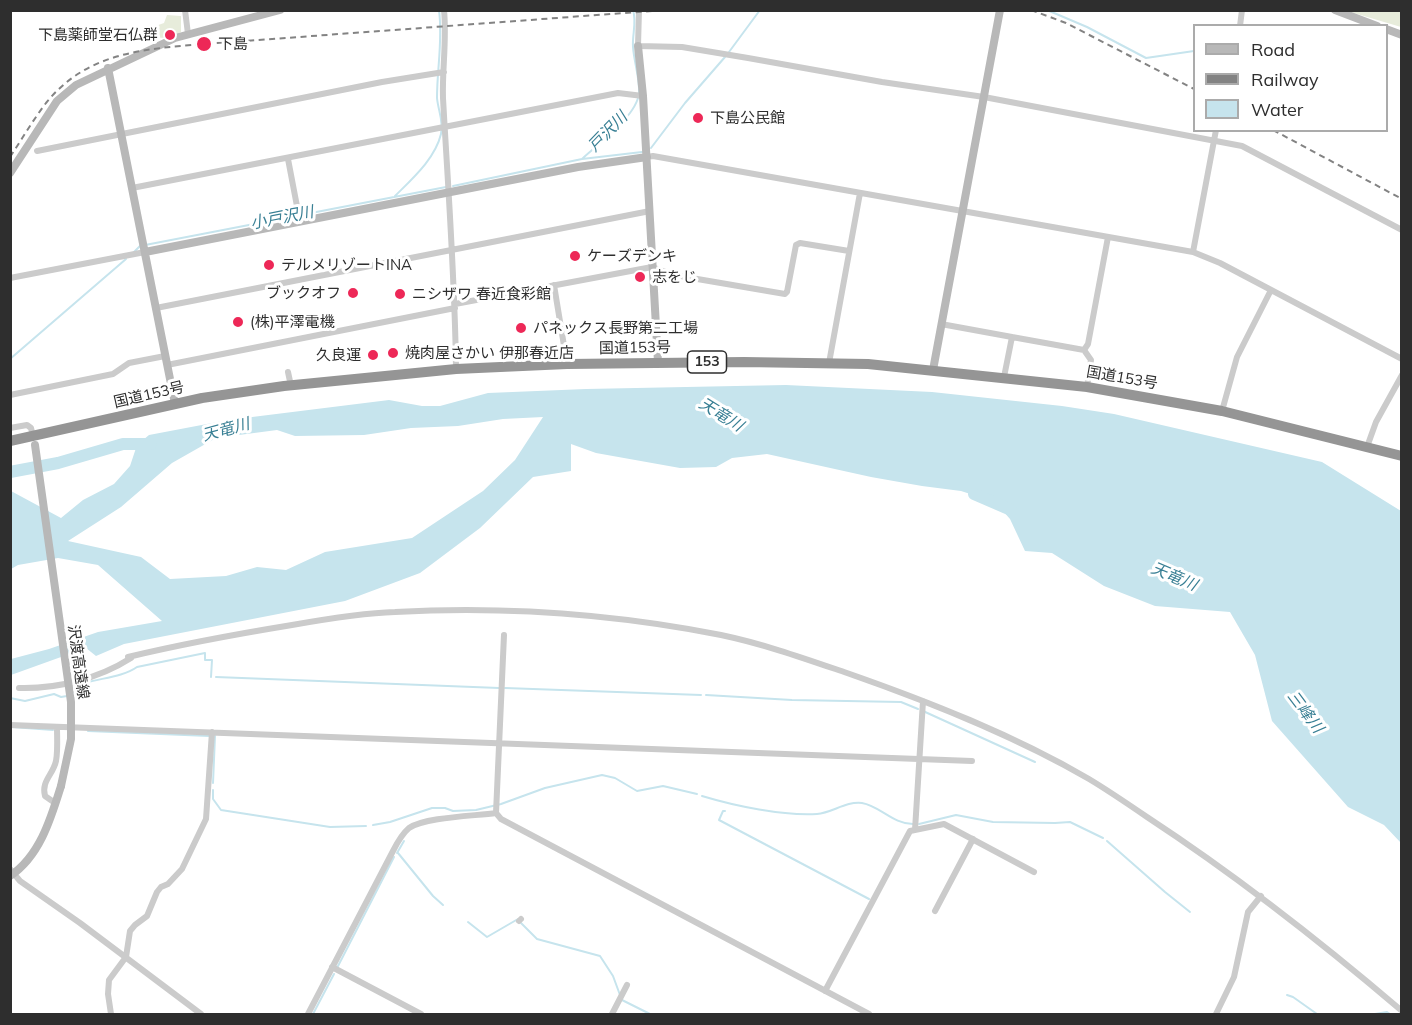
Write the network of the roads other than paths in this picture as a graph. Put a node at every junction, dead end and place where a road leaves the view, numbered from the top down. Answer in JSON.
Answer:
{"nodes":[{"id":1,"x":185,"y":10,"type":"edge"},
{"id":2,"x":280,"y":10,"type":"edge"},
{"id":3,"x":444,"y":10,"type":"edge"},
{"id":4,"x":639,"y":10,"type":"edge"},
{"id":5,"x":1000,"y":10,"type":"edge"},
{"id":6,"x":1335,"y":10,"type":"edge"},
{"id":7,"x":1372,"y":24,"type":"edge"},
{"id":8,"x":188,"y":34,"type":"junction"},
{"id":9,"x":638,"y":46,"type":"junction"},
{"id":10,"x":108,"y":68,"type":"junction"},
{"id":11,"x":441,"y":72,"type":"junction"},
{"id":12,"x":640,"y":96,"type":"junction"},
{"id":13,"x":984,"y":97,"type":"junction"},
{"id":14,"x":442,"y":127,"type":"junction"},
{"id":15,"x":1216,"y":132,"type":"edge"},
{"id":16,"x":121,"y":133,"type":"junction"},
{"id":17,"x":1214,"y":140,"type":"junction"},
{"id":18,"x":37,"y":151,"type":"dead end"},
{"id":19,"x":647,"y":157,"type":"junction"},
{"id":20,"x":288,"y":159,"type":"junction"},
{"id":21,"x":10,"y":173,"type":"edge"},
{"id":22,"x":132,"y":188,"type":"junction"},
{"id":23,"x":449,"y":193,"type":"junction"},
{"id":24,"x":860,"y":193,"type":"junction"},
{"id":25,"x":962,"y":210,"type":"junction"},
{"id":26,"x":650,"y":211,"type":"junction"},
{"id":27,"x":300,"y":221,"type":"junction"},
{"id":28,"x":1401,"y":230,"type":"edge"},
{"id":29,"x":1108,"y":237,"type":"junction"},
{"id":30,"x":142,"y":249,"type":"junction"},
{"id":31,"x":453,"y":250,"type":"junction"},
{"id":32,"x":849,"y":251,"type":"junction"},
{"id":33,"x":1193,"y":252,"type":"junction"},
{"id":34,"x":652,"y":267,"type":"junction"},
{"id":35,"x":10,"y":278,"type":"edge"},
{"id":36,"x":554,"y":285,"type":"junction"},
{"id":37,"x":1271,"y":290,"type":"junction"},
{"id":38,"x":455,"y":306,"type":"junction"},
{"id":39,"x":156,"y":308,"type":"junction"},
{"id":40,"x":941,"y":324,"type":"junction"},
{"id":41,"x":1012,"y":337,"type":"junction"},
{"id":42,"x":1084,"y":350,"type":"junction"},
{"id":43,"x":1401,"y":359,"type":"edge"},
{"id":44,"x":166,"y":361,"type":"junction"},
{"id":45,"x":658,"y":362,"type":"junction"},
{"id":46,"x":829,"y":363,"type":"junction"},
{"id":47,"x":567,"y":364,"type":"junction"},
{"id":48,"x":456,"y":369,"type":"junction"},
{"id":49,"x":933,"y":370,"type":"junction"},
{"id":50,"x":288,"y":372,"type":"dead end"},
{"id":51,"x":1401,"y":375,"type":"edge"},
{"id":52,"x":1004,"y":377,"type":"junction"},
{"id":53,"x":291,"y":386,"type":"junction"},
{"id":54,"x":1088,"y":387,"type":"junction"},
{"id":55,"x":10,"y":395,"type":"edge"},
{"id":56,"x":175,"y":404,"type":"junction"},
{"id":57,"x":1222,"y":411,"type":"junction"},
{"id":58,"x":10,"y":428,"type":"edge"},
{"id":59,"x":10,"y":441,"type":"edge"},
{"id":60,"x":34,"y":441,"type":"junction"},
{"id":61,"x":1367,"y":447,"type":"junction"},
{"id":62,"x":1401,"y":456,"type":"edge"},
{"id":63,"x":504,"y":635,"type":"dead end"},
{"id":64,"x":30,"y":685,"type":"dead end"},
{"id":65,"x":19,"y":688,"type":"junction"},
{"id":66,"x":10,"y":691,"type":"edge"},
{"id":67,"x":922,"y":700,"type":"junction"},
{"id":68,"x":10,"y":725,"type":"edge"},
{"id":69,"x":57,"y":727,"type":"junction"},
{"id":70,"x":212,"y":732,"type":"junction"},
{"id":71,"x":500,"y":743,"type":"junction"},
{"id":72,"x":919,"y":759,"type":"junction"},
{"id":73,"x":972,"y":761,"type":"dead end"},
{"id":74,"x":56,"y":803,"type":"junction"},
{"id":75,"x":496,"y":808,"type":"junction"},
{"id":76,"x":915,"y":830,"type":"junction"},
{"id":77,"x":973,"y":839,"type":"junction"},
{"id":78,"x":1034,"y":872,"type":"dead end"},
{"id":79,"x":12,"y":873,"type":"edge"},
{"id":80,"x":1261,"y":896,"type":"junction"},
{"id":81,"x":935,"y":911,"type":"dead end"},
{"id":82,"x":126,"y":957,"type":"junction"},
{"id":83,"x":332,"y":967,"type":"junction"},
{"id":84,"x":627,"y":985,"type":"dead end"},
{"id":85,"x":825,"y":991,"type":"junction"},
{"id":86,"x":1401,"y":1011,"type":"edge"},
{"id":87,"x":111,"y":1014,"type":"edge"},
{"id":88,"x":201,"y":1014,"type":"edge"},
{"id":89,"x":308,"y":1014,"type":"edge"},
{"id":90,"x":421,"y":1014,"type":"edge"},
{"id":91,"x":612,"y":1014,"type":"edge"},
{"id":92,"x":869,"y":1014,"type":"edge"},
{"id":93,"x":1216,"y":1014,"type":"edge"}],
"edges":[{"from":1,"to":8,"type":"street"},
{"from":2,"to":8,"type":"street"},
{"from":3,"to":11,"type":"street"},
{"from":4,"to":9,"type":"street"},
{"from":5,"to":13,"type":"street"},
{"from":6,"to":7,"type":"street"},
{"from":8,"to":10,"type":"street"},
{"from":9,"to":12,"type":"street"},
{"from":9,"to":13,"type":"street"},
{"from":10,"to":16,"type":"street"},
{"from":10,"to":21,"type":"street"},
{"from":11,"to":14,"type":"street"},
{"from":11,"to":16,"type":"street"},
{"from":12,"to":14,"type":"street"},
{"from":12,"to":19,"type":"street"},
{"from":13,"to":17,"type":"street"},
{"from":13,"to":25,"type":"street"},
{"from":14,"to":20,"type":"street"},
{"from":14,"to":23,"type":"street"},
{"from":15,"to":17,"type":"street"},
{"from":16,"to":18,"type":"street"},
{"from":16,"to":22,"type":"street"},
{"from":17,"to":28,"type":"street"},
{"from":17,"to":33,"type":"street"},
{"from":19,"to":23,"type":"street"},
{"from":19,"to":24,"type":"street"},
{"from":19,"to":26,"type":"street"},
{"from":20,"to":22,"type":"street"},
{"from":20,"to":27,"type":"street"},
{"from":22,"to":30,"type":"street"},
{"from":23,"to":27,"type":"street"},
{"from":23,"to":31,"type":"street"},
{"from":24,"to":25,"type":"street"},
{"from":24,"to":32,"type":"street"},
{"from":25,"to":29,"type":"street"},
{"from":25,"to":40,"type":"street"},
{"from":26,"to":31,"type":"street"},
{"from":26,"to":34,"type":"street"},
{"from":27,"to":30,"type":"street"},
{"from":29,"to":33,"type":"street"},
{"from":29,"to":42,"type":"street"},
{"from":30,"to":35,"type":"street"},
{"from":30,"to":39,"type":"street"},
{"from":31,"to":38,"type":"street"},
{"from":31,"to":39,"type":"street"},
{"from":32,"to":34,"type":"street"},
{"from":32,"to":46,"type":"street"},
{"from":33,"to":37,"type":"street"},
{"from":34,"to":36,"type":"street"},
{"from":34,"to":45,"type":"street"},
{"from":36,"to":38,"type":"street"},
{"from":36,"to":47,"type":"street"},
{"from":37,"to":43,"type":"street"},
{"from":37,"to":57,"type":"street"},
{"from":38,"to":44,"type":"street"},
{"from":38,"to":48,"type":"street"},
{"from":39,"to":44,"type":"street"},
{"from":40,"to":41,"type":"street"},
{"from":40,"to":49,"type":"street"},
{"from":41,"to":42,"type":"street"},
{"from":41,"to":52,"type":"street"},
{"from":42,"to":54,"type":"street"},
{"from":44,"to":55,"type":"street"},
{"from":44,"to":56,"type":"street"},
{"from":45,"to":46,"type":"highway","name":"国道153号","number":"153"},
{"from":45,"to":47,"type":"highway","name":"国道153号","number":"153"},
{"from":46,"to":49,"type":"highway","name":"国道153号","number":"153"},
{"from":47,"to":48,"type":"highway","name":"国道153号","number":"153"},
{"from":48,"to":53,"type":"highway","name":"国道153号","number":"153"},
{"from":49,"to":52,"type":"highway","name":"国道153号","number":"153"},
{"from":50,"to":53,"type":"street"},
{"from":51,"to":61,"type":"street"},
{"from":52,"to":54,"type":"highway","name":"国道153号","number":"153"},
{"from":53,"to":56,"type":"highway","name":"国道153号","number":"153"},
{"from":54,"to":57,"type":"highway","name":"国道153号","number":"153"},
{"from":56,"to":60,"type":"highway","name":"国道153号","number":"153"},
{"from":57,"to":61,"type":"highway","name":"国道153号","number":"153"},
{"from":58,"to":60,"type":"street"},
{"from":59,"to":60,"type":"highway","name":"国道153号","number":"153"},
{"from":60,"to":74,"type":"street","name":"沢渡高遠線","bridge":true},
{"from":61,"to":62,"type":"highway","name":"国道153号","number":"153"},
{"from":63,"to":71,"type":"street"},
{"from":64,"to":65,"type":"street"},
{"from":65,"to":66,"type":"street"},
{"from":65,"to":67,"type":"street"},
{"from":67,"to":72,"type":"street"},
{"from":67,"to":80,"type":"street"},
{"from":68,"to":69,"type":"street"},
{"from":69,"to":70,"type":"street"},
{"from":69,"to":74,"type":"street"},
{"from":70,"to":71,"type":"street"},
{"from":70,"to":82,"type":"street"},
{"from":71,"to":72,"type":"street"},
{"from":71,"to":75,"type":"street"},
{"from":72,"to":73,"type":"street"},
{"from":72,"to":76,"type":"street"},
{"from":74,"to":79,"type":"street","name":"沢渡高遠線"},
{"from":75,"to":83,"type":"street"},
{"from":75,"to":85,"type":"street"},
{"from":76,"to":77,"type":"street"},
{"from":76,"to":85,"type":"street"},
{"from":77,"to":78,"type":"street"},
{"from":77,"to":81,"type":"street"},
{"from":79,"to":82,"type":"street"},
{"from":80,"to":86,"type":"street"},
{"from":80,"to":93,"type":"street"},
{"from":82,"to":87,"type":"street"},
{"from":82,"to":88,"type":"street"},
{"from":83,"to":89,"type":"street"},
{"from":83,"to":90,"type":"street"},
{"from":84,"to":91,"type":"street"},
{"from":85,"to":92,"type":"street"}]}
